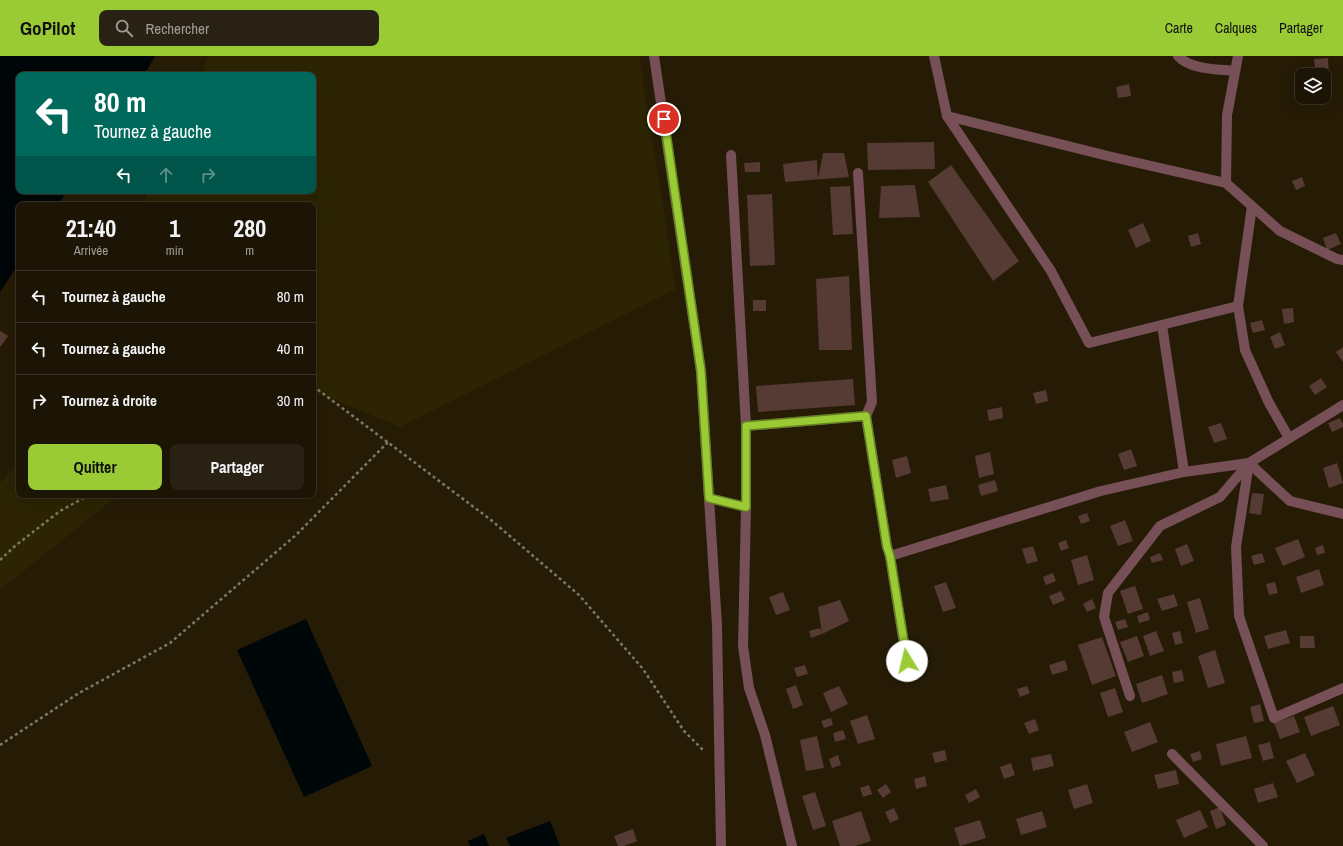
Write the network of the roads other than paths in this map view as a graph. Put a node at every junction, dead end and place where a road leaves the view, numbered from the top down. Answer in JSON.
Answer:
{"nodes":[{"id":1,"x":654,"y":56,"type":"edge"},
{"id":2,"x":934,"y":56,"type":"edge"},
{"id":3,"x":1178,"y":56,"type":"edge"},
{"id":4,"x":1238,"y":56,"type":"edge"},
{"id":5,"x":1235,"y":71,"type":"junction"},
{"id":6,"x":946,"y":116,"type":"junction"},
{"id":7,"x":731,"y":156,"type":"dead end"},
{"id":8,"x":858,"y":173,"type":"dead end"},
{"id":9,"x":1226,"y":183,"type":"junction"},
{"id":10,"x":1252,"y":206,"type":"junction"},
{"id":11,"x":1343,"y":260,"type":"edge"},
{"id":12,"x":1238,"y":306,"type":"junction"},
{"id":13,"x":1162,"y":325,"type":"junction"},
{"id":14,"x":1343,"y":405,"type":"edge"},
{"id":15,"x":866,"y":416,"type":"junction"},
{"id":16,"x":746,"y":426,"type":"junction"},
{"id":17,"x":1289,"y":438,"type":"junction"},
{"id":18,"x":1249,"y":463,"type":"junction"},
{"id":19,"x":1184,"y":472,"type":"junction"},
{"id":20,"x":709,"y":498,"type":"junction"},
{"id":21,"x":746,"y":507,"type":"junction"},
{"id":22,"x":1343,"y":514,"type":"edge"},
{"id":23,"x":890,"y":556,"type":"junction"},
{"id":24,"x":909,"y":676,"type":"dead end"},
{"id":25,"x":1343,"y":688,"type":"edge"},
{"id":26,"x":1130,"y":696,"type":"dead end"},
{"id":27,"x":1172,"y":754,"type":"dead end"},
{"id":28,"x":721,"y":846,"type":"edge"},
{"id":29,"x":792,"y":846,"type":"edge"},
{"id":30,"x":1263,"y":846,"type":"edge"}],
"edges":[{"from":1,"to":20,"type":"street"},
{"from":2,"to":6,"type":"street"},
{"from":3,"to":5,"type":"street"},
{"from":4,"to":5,"type":"street"},
{"from":5,"to":9,"type":"street"},
{"from":6,"to":9,"type":"street"},
{"from":6,"to":13,"type":"street"},
{"from":7,"to":16,"type":"street"},
{"from":8,"to":15,"type":"street"},
{"from":9,"to":10,"type":"street"},
{"from":10,"to":11,"type":"street"},
{"from":10,"to":12,"type":"street"},
{"from":12,"to":13,"type":"street"},
{"from":12,"to":17,"type":"street"},
{"from":13,"to":19,"type":"street"},
{"from":14,"to":17,"type":"street"},
{"from":15,"to":16,"type":"street"},
{"from":15,"to":23,"type":"street"},
{"from":16,"to":21,"type":"street"},
{"from":17,"to":18,"type":"street"},
{"from":18,"to":19,"type":"street"},
{"from":18,"to":22,"type":"street"},
{"from":18,"to":25,"type":"street"},
{"from":18,"to":26,"type":"street"},
{"from":19,"to":23,"type":"street"},
{"from":20,"to":21,"type":"street"},
{"from":20,"to":28,"type":"street"},
{"from":21,"to":29,"type":"street"},
{"from":23,"to":24,"type":"street"},
{"from":27,"to":30,"type":"street"}]}
